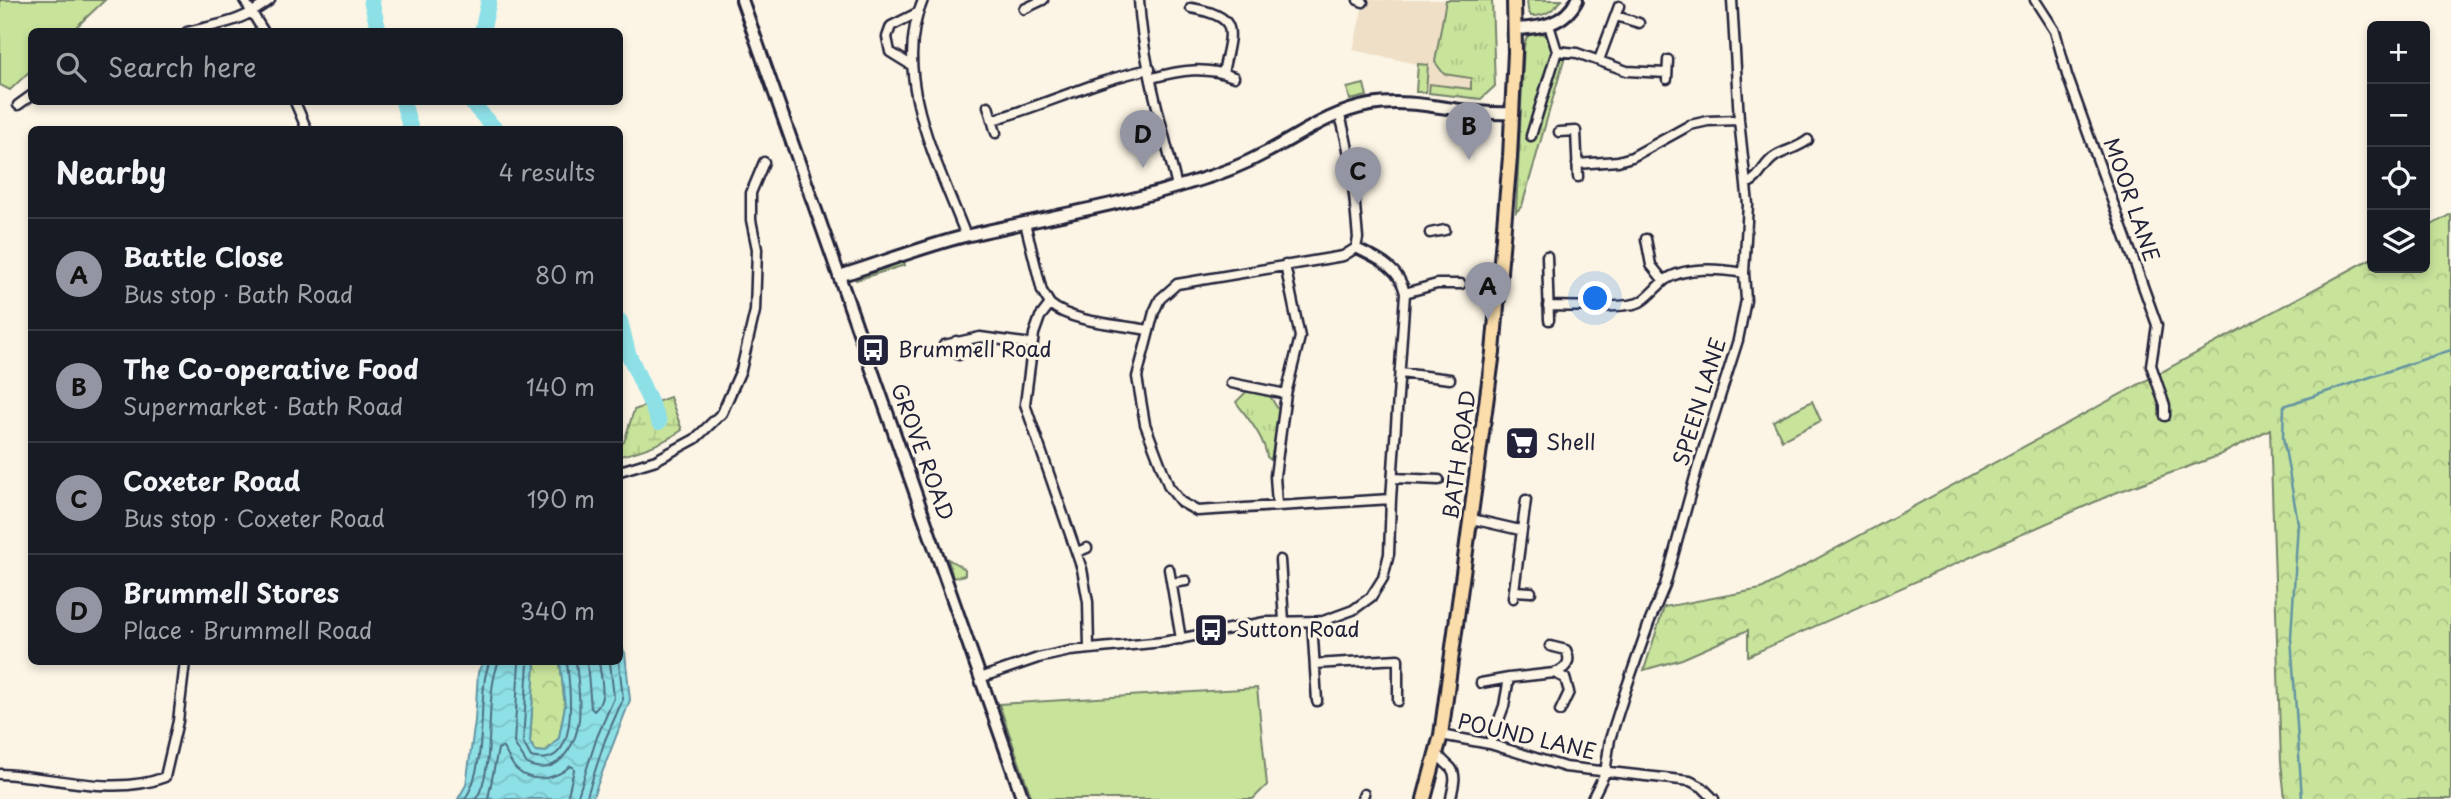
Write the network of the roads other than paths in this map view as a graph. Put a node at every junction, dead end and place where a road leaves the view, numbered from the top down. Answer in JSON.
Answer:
{"nodes":[{"id":1,"x":244,"y":0,"type":"edge"},
{"id":2,"x":270,"y":0,"type":"edge"},
{"id":3,"x":742,"y":0,"type":"edge"},
{"id":4,"x":923,"y":0,"type":"edge"},
{"id":5,"x":1139,"y":0,"type":"edge"},
{"id":6,"x":1514,"y":0,"type":"edge"},
{"id":7,"x":1577,"y":0,"type":"edge"},
{"id":8,"x":1732,"y":0,"type":"edge"},
{"id":9,"x":2035,"y":0,"type":"edge"},
{"id":10,"x":1040,"y":1,"type":"edge"},
{"id":11,"x":1619,"y":6,"type":"dead end"},
{"id":12,"x":1191,"y":8,"type":"dead end"},
{"id":13,"x":1024,"y":9,"type":"dead end"},
{"id":14,"x":253,"y":13,"type":"junction"},
{"id":15,"x":917,"y":13,"type":"junction"},
{"id":16,"x":1616,"y":16,"type":"junction"},
{"id":17,"x":1639,"y":23,"type":"dead end"},
{"id":18,"x":1549,"y":25,"type":"junction"},
{"id":19,"x":204,"y":28,"type":"edge"},
{"id":20,"x":262,"y":28,"type":"edge"},
{"id":21,"x":1515,"y":29,"type":"junction"},
{"id":22,"x":1557,"y":51,"type":"junction"},
{"id":23,"x":1599,"y":60,"type":"junction"},
{"id":24,"x":1668,"y":60,"type":"dead end"},
{"id":25,"x":911,"y":65,"type":"junction"},
{"id":26,"x":1223,"y":73,"type":"junction"},
{"id":27,"x":1151,"y":74,"type":"junction"},
{"id":28,"x":1234,"y":77,"type":"dead end"},
{"id":29,"x":28,"y":98,"type":"edge"},
{"id":30,"x":18,"y":105,"type":"dead end"},
{"id":31,"x":296,"y":105,"type":"edge"},
{"id":32,"x":988,"y":106,"type":"dead end"},
{"id":33,"x":1339,"y":113,"type":"junction"},
{"id":34,"x":1512,"y":113,"type":"junction"},
{"id":35,"x":992,"y":120,"type":"junction"},
{"id":36,"x":1738,"y":120,"type":"junction"},
{"id":37,"x":305,"y":126,"type":"edge"},
{"id":38,"x":1559,"y":132,"type":"dead end"},
{"id":39,"x":996,"y":133,"type":"dead end"},
{"id":40,"x":1531,"y":136,"type":"dead end"},
{"id":41,"x":1808,"y":140,"type":"dead end"},
{"id":42,"x":764,"y":162,"type":"dead end"},
{"id":43,"x":1577,"y":164,"type":"junction"},
{"id":44,"x":1578,"y":177,"type":"dead end"},
{"id":45,"x":1746,"y":184,"type":"junction"},
{"id":46,"x":1177,"y":187,"type":"junction"},
{"id":47,"x":1025,"y":223,"type":"junction"},
{"id":48,"x":1445,"y":230,"type":"dead end"},
{"id":49,"x":1430,"y":233,"type":"dead end"},
{"id":50,"x":966,"y":236,"type":"junction"},
{"id":51,"x":1646,"y":239,"type":"dead end"},
{"id":52,"x":1356,"y":248,"type":"junction"},
{"id":53,"x":1547,"y":256,"type":"dead end"},
{"id":54,"x":1285,"y":265,"type":"junction"},
{"id":55,"x":1744,"y":273,"type":"junction"},
{"id":56,"x":839,"y":276,"type":"junction"},
{"id":57,"x":1664,"y":281,"type":"junction"},
{"id":58,"x":1461,"y":284,"type":"dead end"},
{"id":59,"x":1405,"y":293,"type":"junction"},
{"id":60,"x":1050,"y":304,"type":"junction"},
{"id":61,"x":1548,"y":306,"type":"junction"},
{"id":62,"x":1549,"y":320,"type":"dead end"},
{"id":63,"x":1148,"y":330,"type":"junction"},
{"id":64,"x":956,"y":341,"type":"junction"},
{"id":65,"x":1032,"y":344,"type":"junction"},
{"id":66,"x":944,"y":345,"type":"dead end"},
{"id":67,"x":959,"y":355,"type":"dead end"},
{"id":68,"x":1401,"y":373,"type":"junction"},
{"id":69,"x":1450,"y":379,"type":"dead end"},
{"id":70,"x":1231,"y":383,"type":"dead end"},
{"id":71,"x":1286,"y":394,"type":"junction"},
{"id":72,"x":2165,"y":416,"type":"dead end"},
{"id":73,"x":623,"y":470,"type":"edge"},
{"id":74,"x":1393,"y":478,"type":"junction"},
{"id":75,"x":1438,"y":480,"type":"dead end"},
{"id":76,"x":1391,"y":499,"type":"junction"},
{"id":77,"x":1526,"y":500,"type":"dead end"},
{"id":78,"x":1277,"y":505,"type":"junction"},
{"id":79,"x":1472,"y":519,"type":"junction"},
{"id":80,"x":1520,"y":530,"type":"junction"},
{"id":81,"x":1087,"y":548,"type":"dead end"},
{"id":82,"x":1077,"y":552,"type":"junction"},
{"id":83,"x":1280,"y":560,"type":"dead end"},
{"id":84,"x":1169,"y":569,"type":"dead end"},
{"id":85,"x":1186,"y":581,"type":"dead end"},
{"id":86,"x":1172,"y":583,"type":"junction"},
{"id":87,"x":1531,"y":592,"type":"dead end"},
{"id":88,"x":1284,"y":621,"type":"junction"},
{"id":89,"x":1312,"y":622,"type":"junction"},
{"id":90,"x":1181,"y":639,"type":"junction"},
{"id":91,"x":1550,"y":646,"type":"dead end"},
{"id":92,"x":1089,"y":648,"type":"junction"},
{"id":93,"x":1315,"y":664,"type":"junction"},
{"id":94,"x":185,"y":665,"type":"edge"},
{"id":95,"x":1554,"y":673,"type":"junction"},
{"id":96,"x":980,"y":678,"type":"junction"},
{"id":97,"x":1509,"y":678,"type":"junction"},
{"id":98,"x":1481,"y":683,"type":"dead end"},
{"id":99,"x":1317,"y":701,"type":"dead end"},
{"id":100,"x":1398,"y":701,"type":"dead end"},
{"id":101,"x":1560,"y":711,"type":"dead end"},
{"id":102,"x":1441,"y":735,"type":"junction"},
{"id":103,"x":1490,"y":744,"type":"junction"},
{"id":104,"x":1438,"y":754,"type":"junction"},
{"id":105,"x":1605,"y":773,"type":"junction"},
{"id":106,"x":0,"y":774,"type":"edge"},
{"id":107,"x":1023,"y":799,"type":"edge"},
{"id":108,"x":1424,"y":799,"type":"edge"},
{"id":109,"x":1451,"y":799,"type":"edge"},
{"id":110,"x":1592,"y":799,"type":"edge"},
{"id":111,"x":1714,"y":799,"type":"edge"}],
"edges":[{"from":1,"to":14,"type":"street"},
{"from":2,"to":14,"type":"street"},
{"from":3,"to":56,"type":"street","name":"GROVE ROAD"},
{"from":4,"to":15,"type":"street"},
{"from":5,"to":27,"type":"street"},
{"from":6,"to":21,"type":"main road","name":"BATH ROAD"},
{"from":7,"to":18,"type":"street"},
{"from":8,"to":36,"type":"street","name":"SPEEN LANE"},
{"from":9,"to":72,"type":"street","name":"MOOR LANE"},
{"from":10,"to":13,"type":"street"},
{"from":11,"to":16,"type":"street"},
{"from":12,"to":26,"type":"street"},
{"from":14,"to":19,"type":"street"},
{"from":14,"to":20,"type":"street"},
{"from":15,"to":25,"type":"street"},
{"from":15,"to":25,"type":"street"},
{"from":16,"to":17,"type":"street"},
{"from":16,"to":23,"type":"street"},
{"from":18,"to":21,"type":"street"},
{"from":18,"to":22,"type":"street"},
{"from":21,"to":34,"type":"main road","name":"BATH ROAD"},
{"from":22,"to":23,"type":"street"},
{"from":22,"to":40,"type":"street"},
{"from":23,"to":24,"type":"street"},
{"from":25,"to":50,"type":"street"},
{"from":26,"to":27,"type":"street"},
{"from":26,"to":28,"type":"street"},
{"from":27,"to":35,"type":"street"},
{"from":27,"to":46,"type":"street"},
{"from":29,"to":30,"type":"street"},
{"from":31,"to":37,"type":"street"},
{"from":32,"to":35,"type":"street"},
{"from":33,"to":34,"type":"street"},
{"from":33,"to":46,"type":"street"},
{"from":33,"to":52,"type":"street"},
{"from":34,"to":79,"type":"main road","name":"BATH ROAD"},
{"from":35,"to":39,"type":"street"},
{"from":36,"to":43,"type":"street"},
{"from":36,"to":45,"type":"street","name":"SPEEN LANE"},
{"from":38,"to":43,"type":"street"},
{"from":41,"to":45,"type":"street"},
{"from":42,"to":73,"type":"street"},
{"from":43,"to":44,"type":"street"},
{"from":45,"to":55,"type":"street","name":"SPEEN LANE"},
{"from":46,"to":47,"type":"street"},
{"from":47,"to":50,"type":"street"},
{"from":47,"to":60,"type":"street"},
{"from":48,"to":49,"type":"street"},
{"from":50,"to":56,"type":"street"},
{"from":51,"to":57,"type":"street"},
{"from":52,"to":54,"type":"street"},
{"from":52,"to":59,"type":"street"},
{"from":53,"to":61,"type":"street"},
{"from":54,"to":63,"type":"street"},
{"from":54,"to":71,"type":"street"},
{"from":55,"to":57,"type":"street"},
{"from":55,"to":105,"type":"street","name":"SPEEN LANE"},
{"from":56,"to":96,"type":"street","name":"GROVE ROAD"},
{"from":57,"to":61,"type":"street"},
{"from":58,"to":59,"type":"street"},
{"from":59,"to":68,"type":"street"},
{"from":60,"to":63,"type":"street"},
{"from":60,"to":65,"type":"street"},
{"from":61,"to":62,"type":"street"},
{"from":63,"to":78,"type":"street"},
{"from":64,"to":65,"type":"street"},
{"from":64,"to":66,"type":"street"},
{"from":64,"to":67,"type":"street"},
{"from":65,"to":82,"type":"street"},
{"from":68,"to":69,"type":"street"},
{"from":68,"to":74,"type":"street"},
{"from":70,"to":71,"type":"street"},
{"from":71,"to":78,"type":"street"},
{"from":74,"to":75,"type":"street"},
{"from":74,"to":76,"type":"street"},
{"from":76,"to":78,"type":"street"},
{"from":76,"to":89,"type":"street"},
{"from":77,"to":80,"type":"street"},
{"from":79,"to":80,"type":"street"},
{"from":79,"to":102,"type":"main road","name":"BATH ROAD"},
{"from":80,"to":87,"type":"street"},
{"from":81,"to":82,"type":"street"},
{"from":82,"to":92,"type":"street"},
{"from":83,"to":88,"type":"street"},
{"from":84,"to":86,"type":"street"},
{"from":85,"to":86,"type":"street"},
{"from":86,"to":90,"type":"street"},
{"from":88,"to":89,"type":"street"},
{"from":88,"to":90,"type":"street"},
{"from":89,"to":93,"type":"street"},
{"from":90,"to":92,"type":"street"},
{"from":91,"to":95,"type":"street"},
{"from":92,"to":96,"type":"street"},
{"from":93,"to":99,"type":"street"},
{"from":93,"to":100,"type":"street"},
{"from":94,"to":106,"type":"street"},
{"from":95,"to":97,"type":"street"},
{"from":95,"to":101,"type":"street"},
{"from":96,"to":107,"type":"street","name":"GROVE ROAD"},
{"from":97,"to":98,"type":"street"},
{"from":97,"to":103,"type":"street"},
{"from":102,"to":103,"type":"street","name":"POUND LANE"},
{"from":102,"to":104,"type":"main road","name":"BATH ROAD"},
{"from":103,"to":105,"type":"street","name":"POUND LANE"},
{"from":104,"to":108,"type":"main road","name":"BATH ROAD"},
{"from":104,"to":109,"type":"street"},
{"from":105,"to":110,"type":"street","name":"SPEEN LANE"},
{"from":105,"to":111,"type":"street","name":"POUND LANE"}]}
